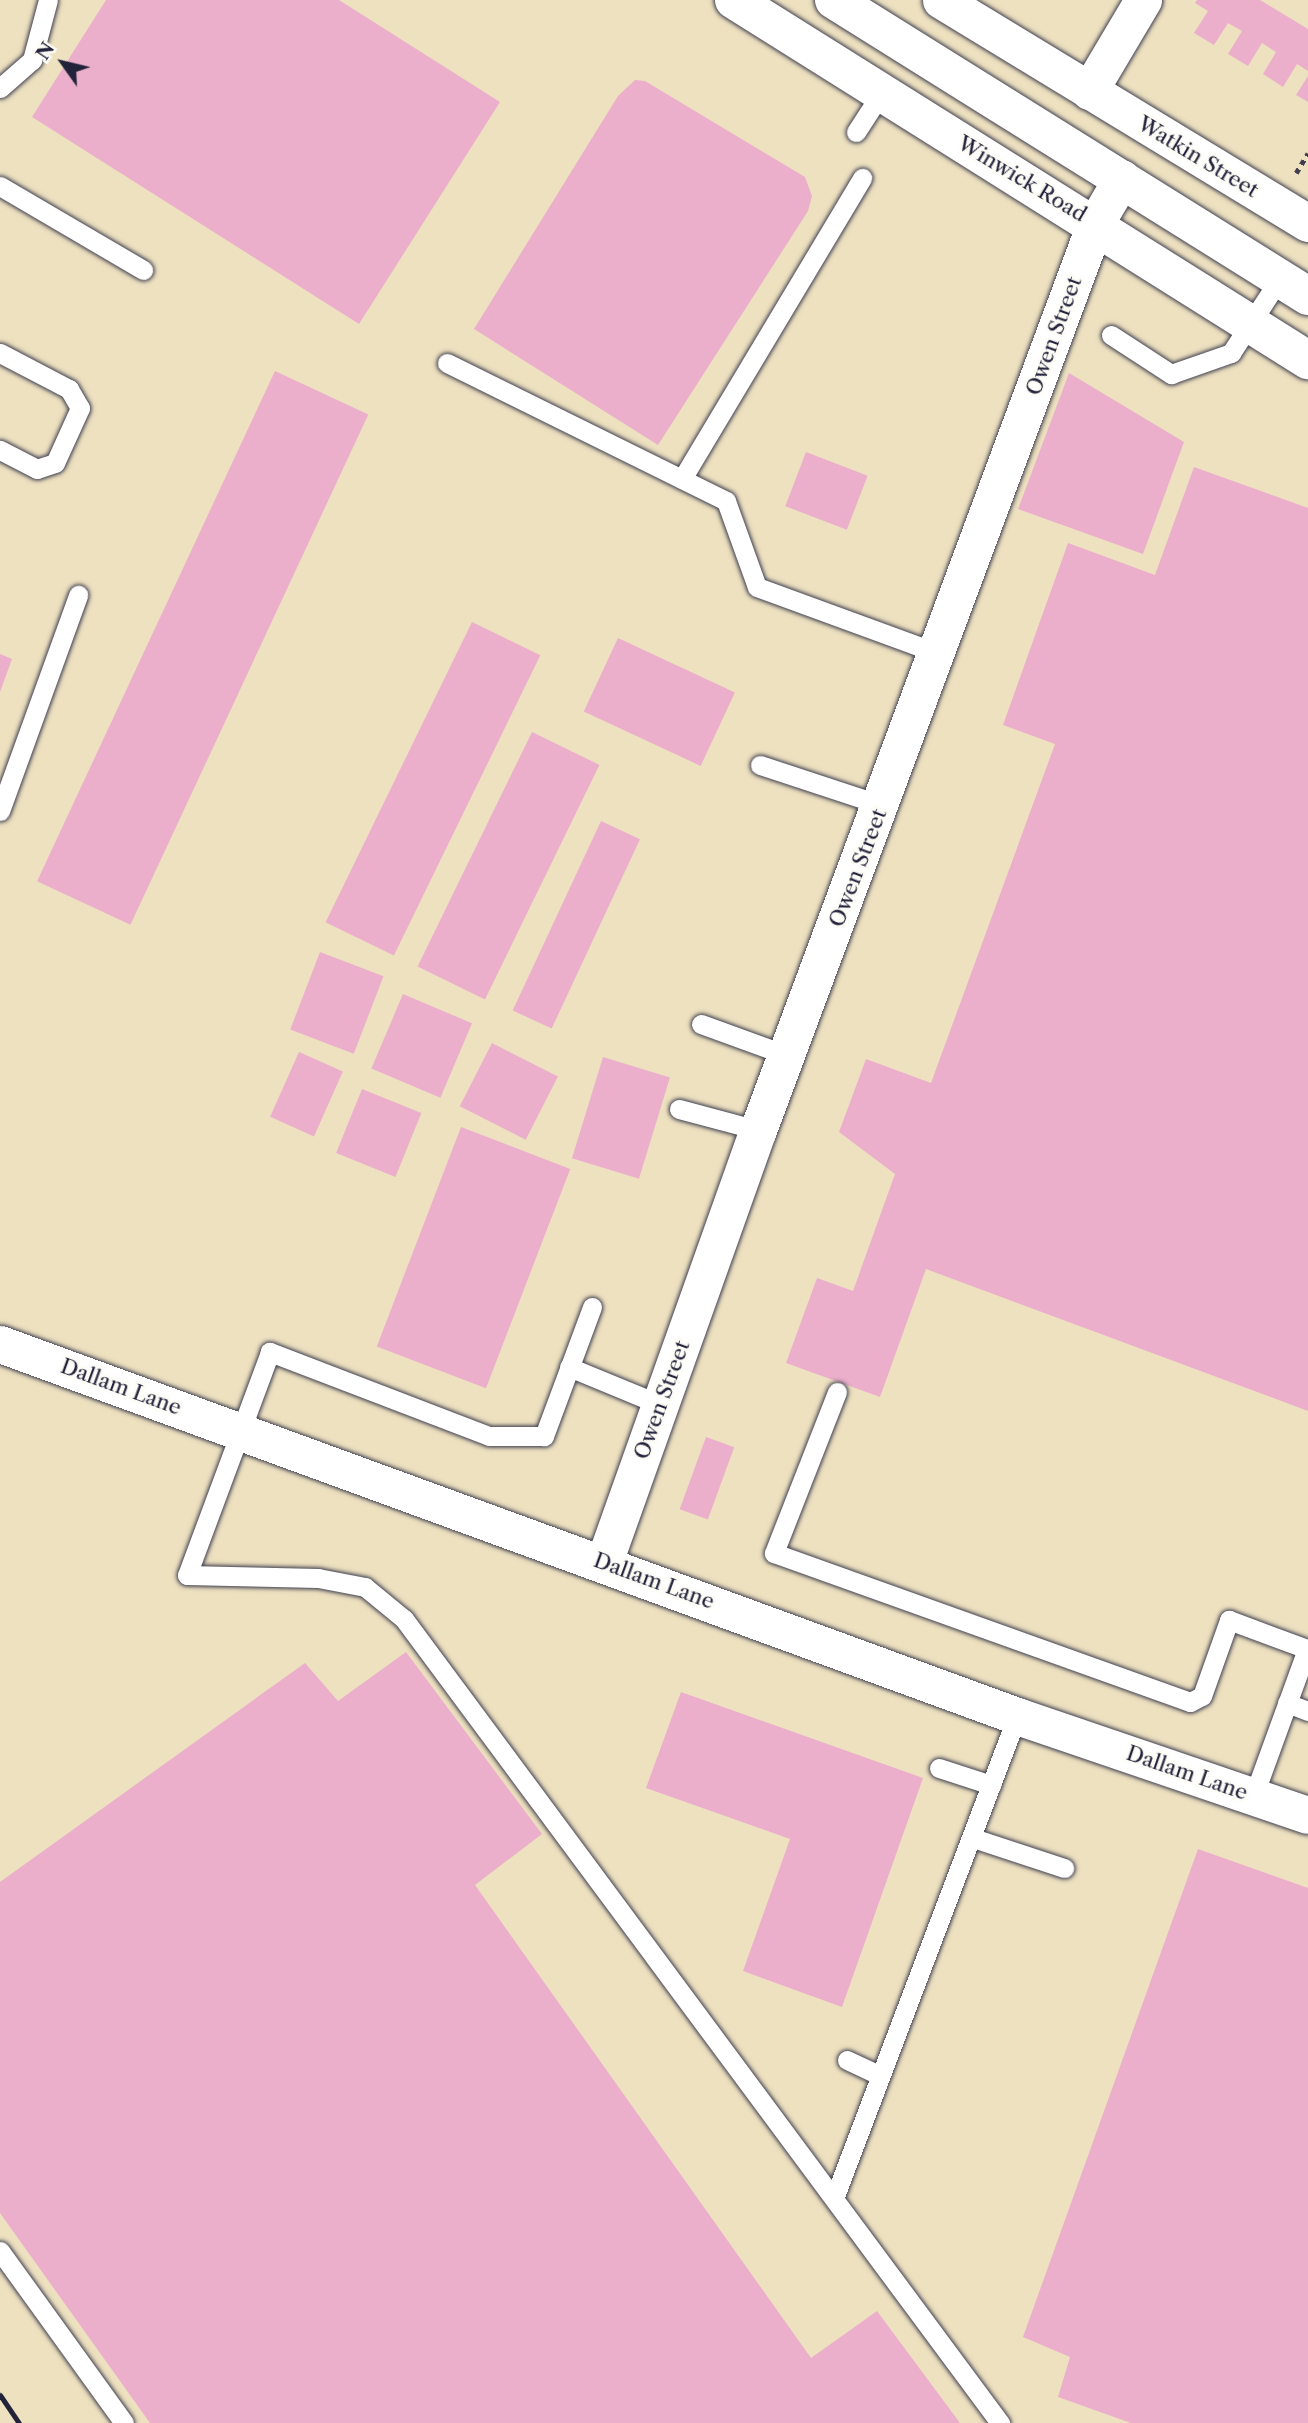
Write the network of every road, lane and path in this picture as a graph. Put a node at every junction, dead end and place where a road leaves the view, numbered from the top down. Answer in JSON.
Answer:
{"nodes":[{"id":1,"x":48,"y":0,"type":"edge"},
{"id":2,"x":734,"y":0,"type":"edge"},
{"id":3,"x":834,"y":0,"type":"edge"},
{"id":4,"x":941,"y":0,"type":"edge"},
{"id":5,"x":1143,"y":0,"type":"edge"},
{"id":6,"x":0,"y":88,"type":"edge"},
{"id":7,"x":1089,"y":90,"type":"junction"},
{"id":8,"x":882,"y":92,"type":"junction"},
{"id":9,"x":856,"y":132,"type":"dead end"},
{"id":10,"x":1122,"y":177,"type":"junction"},
{"id":11,"x":862,"y":178,"type":"dead end"},
{"id":12,"x":0,"y":186,"type":"edge"},
{"id":13,"x":1308,"y":223,"type":"edge"},
{"id":14,"x":1095,"y":224,"type":"junction"},
{"id":15,"x":143,"y":270,"type":"dead end"},
{"id":16,"x":1294,"y":287,"type":"edge"},
{"id":17,"x":1252,"y":323,"type":"junction"},
{"id":18,"x":1111,"y":335,"type":"dead end"},
{"id":19,"x":0,"y":353,"type":"edge"},
{"id":20,"x":1308,"y":360,"type":"edge"},
{"id":21,"x":447,"y":363,"type":"dead end"},
{"id":22,"x":0,"y":450,"type":"edge"},
{"id":23,"x":682,"y":479,"type":"junction"},
{"id":24,"x":78,"y":595,"type":"dead end"},
{"id":25,"x":937,"y":653,"type":"junction"},
{"id":26,"x":760,"y":765,"type":"dead end"},
{"id":27,"x":882,"y":805,"type":"junction"},
{"id":28,"x":0,"y":811,"type":"edge"},
{"id":29,"x":701,"y":1024,"type":"dead end"},
{"id":30,"x":786,"y":1055,"type":"junction"},
{"id":31,"x":679,"y":1109,"type":"dead end"},
{"id":32,"x":758,"y":1130,"type":"junction"},
{"id":33,"x":592,"y":1307,"type":"dead end"},
{"id":34,"x":0,"y":1344,"type":"edge"},
{"id":35,"x":569,"y":1367,"type":"junction"},
{"id":36,"x":837,"y":1392,"type":"dead end"},
{"id":37,"x":661,"y":1405,"type":"junction"},
{"id":38,"x":238,"y":1430,"type":"junction"},
{"id":39,"x":604,"y":1562,"type":"junction"},
{"id":40,"x":1287,"y":1703,"type":"junction"},
{"id":41,"x":1308,"y":1711,"type":"edge"},
{"id":42,"x":1017,"y":1716,"type":"junction"},
{"id":43,"x":939,"y":1768,"type":"dead end"},
{"id":44,"x":991,"y":1785,"type":"junction"},
{"id":45,"x":1254,"y":1795,"type":"junction"},
{"id":46,"x":1308,"y":1815,"type":"edge"},
{"id":47,"x":973,"y":1838,"type":"junction"},
{"id":48,"x":1064,"y":1868,"type":"dead end"},
{"id":49,"x":847,"y":2060,"type":"dead end"},
{"id":50,"x":879,"y":2075,"type":"junction"},
{"id":51,"x":835,"y":2196,"type":"junction"},
{"id":52,"x":0,"y":2251,"type":"edge"},
{"id":53,"x":124,"y":2423,"type":"edge"},
{"id":54,"x":1000,"y":2423,"type":"edge"}],
"edges":[{"from":1,"to":6,"type":"lane"},
{"from":2,"to":8,"type":"highway","name":"Winwick Road"},
{"from":3,"to":10,"type":"highway"},
{"from":4,"to":7,"type":"street","name":"Watkin Street"},
{"from":5,"to":7,"type":"street"},
{"from":7,"to":13,"type":"street","name":"Watkin Street"},
{"from":8,"to":9,"type":"lane"},
{"from":8,"to":14,"type":"highway","name":"Winwick Road"},
{"from":10,"to":14,"type":"street","name":"Owen Street"},
{"from":10,"to":16,"type":"highway"},
{"from":11,"to":23,"type":"lane"},
{"from":12,"to":15,"type":"lane"},
{"from":14,"to":17,"type":"highway","name":"Winwick Road"},
{"from":14,"to":25,"type":"street","name":"Owen Street"},
{"from":16,"to":17,"type":"lane"},
{"from":17,"to":18,"type":"lane"},
{"from":17,"to":20,"type":"highway","name":"Winwick Road"},
{"from":19,"to":22,"type":"lane"},
{"from":21,"to":23,"type":"lane"},
{"from":23,"to":25,"type":"lane"},
{"from":24,"to":28,"type":"lane"},
{"from":25,"to":27,"type":"street","name":"Owen Street"},
{"from":26,"to":27,"type":"lane"},
{"from":27,"to":30,"type":"street","name":"Owen Street"},
{"from":29,"to":30,"type":"lane"},
{"from":30,"to":32,"type":"street","name":"Owen Street"},
{"from":31,"to":32,"type":"lane"},
{"from":32,"to":37,"type":"street","name":"Owen Street"},
{"from":33,"to":35,"type":"lane"},
{"from":34,"to":38,"type":"street","name":"Dallam Lane"},
{"from":35,"to":37,"type":"lane"},
{"from":35,"to":38,"type":"lane"},
{"from":36,"to":40,"type":"lane"},
{"from":37,"to":39,"type":"street","name":"Owen Street"},
{"from":38,"to":39,"type":"street","name":"Dallam Lane"},
{"from":38,"to":51,"type":"lane"},
{"from":39,"to":42,"type":"street","name":"Dallam Lane"},
{"from":40,"to":41,"type":"lane"},
{"from":40,"to":45,"type":"lane"},
{"from":42,"to":44,"type":"lane"},
{"from":42,"to":45,"type":"street","name":"Dallam Lane"},
{"from":43,"to":44,"type":"lane"},
{"from":44,"to":47,"type":"lane"},
{"from":45,"to":46,"type":"street","name":"Dallam Lane"},
{"from":47,"to":48,"type":"lane"},
{"from":47,"to":50,"type":"lane"},
{"from":49,"to":50,"type":"lane"},
{"from":50,"to":51,"type":"lane"},
{"from":51,"to":54,"type":"lane"},
{"from":52,"to":53,"type":"lane"}]}
